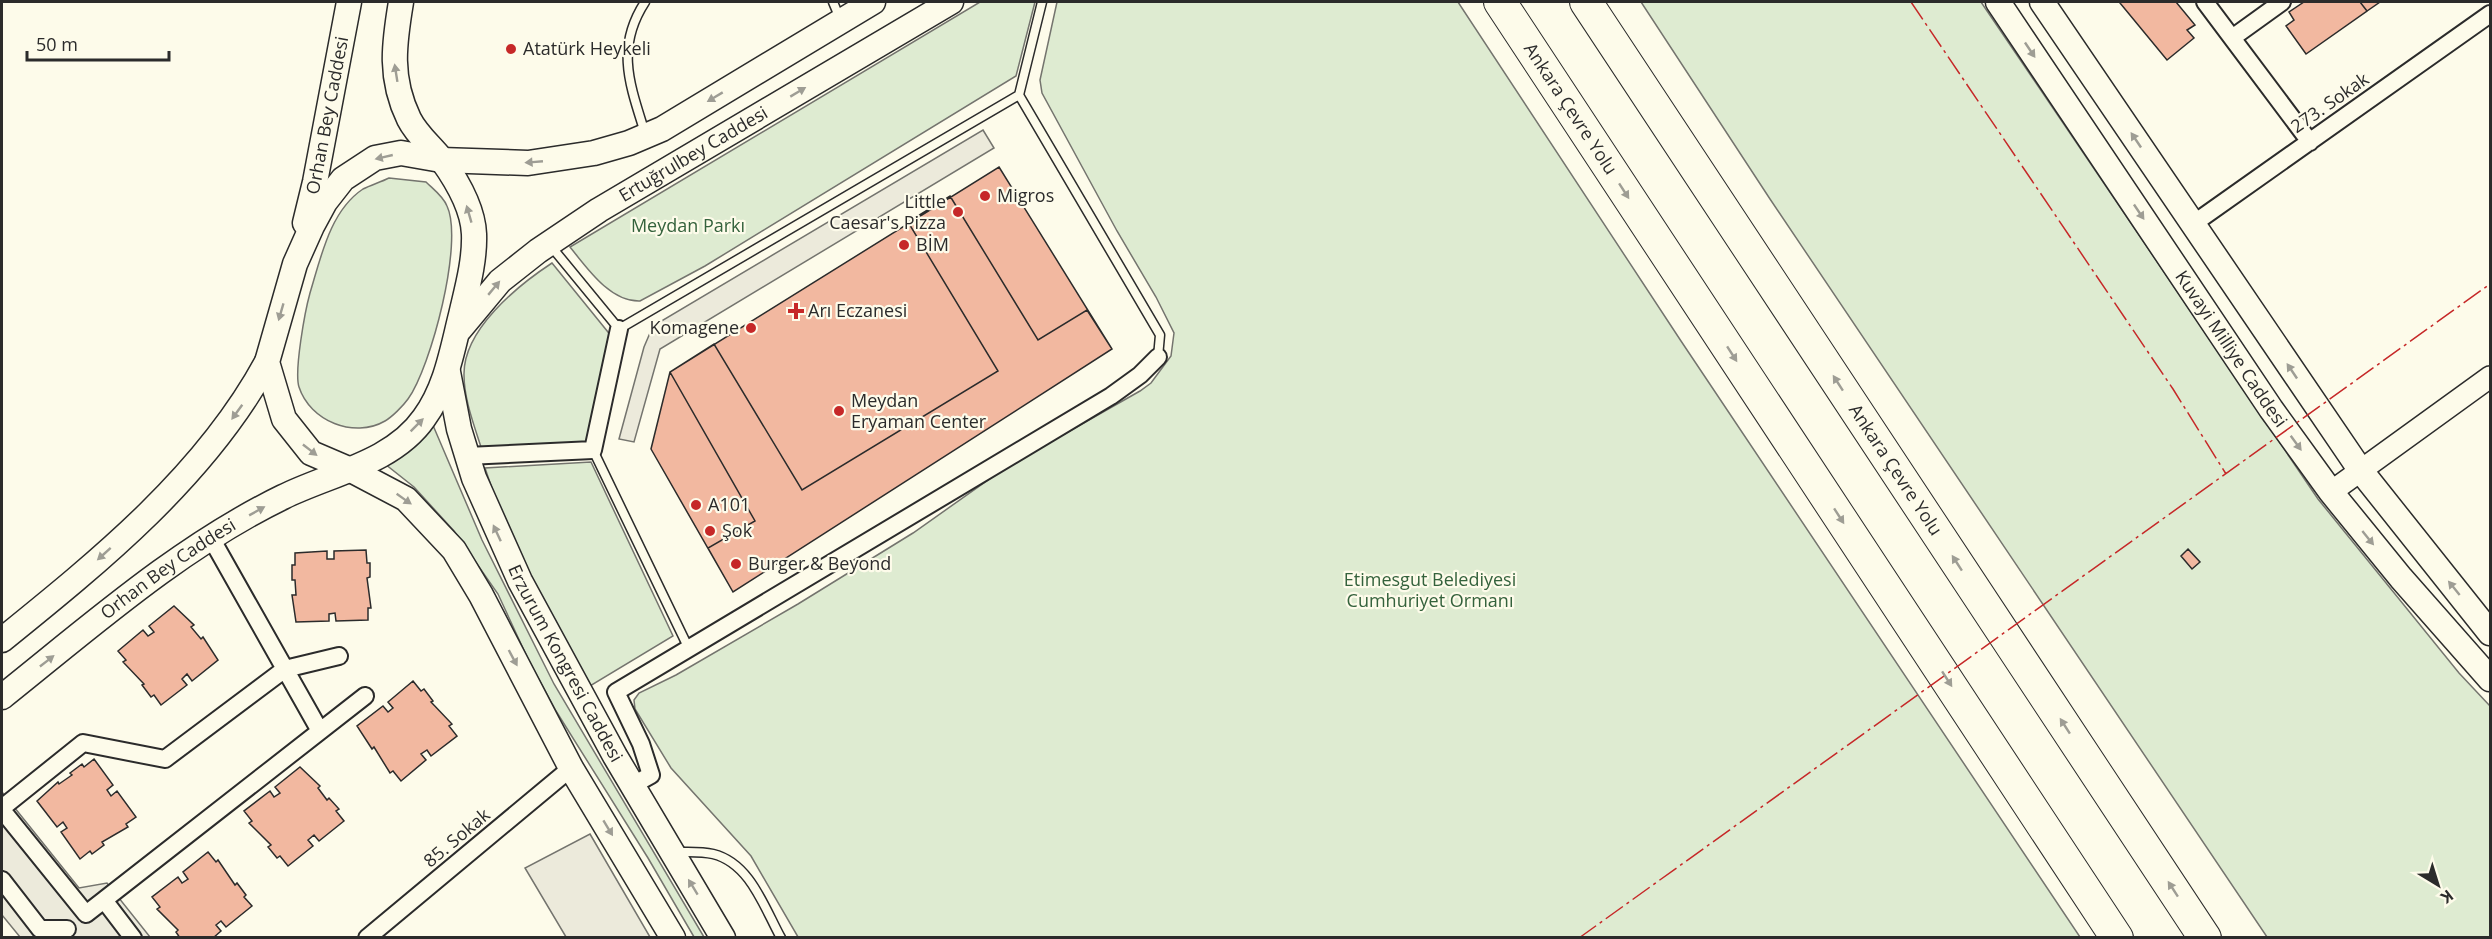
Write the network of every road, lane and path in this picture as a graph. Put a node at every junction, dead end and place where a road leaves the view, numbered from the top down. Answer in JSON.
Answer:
{"nodes":[{"id":1,"x":349,"y":2,"type":"edge"},
{"id":2,"x":401,"y":2,"type":"edge"},
{"id":3,"x":645,"y":2,"type":"edge"},
{"id":4,"x":873,"y":2,"type":"edge"},
{"id":5,"x":951,"y":2,"type":"edge"},
{"id":6,"x":1042,"y":2,"type":"edge"},
{"id":7,"x":1500,"y":2,"type":"edge"},
{"id":8,"x":1586,"y":2,"type":"edge"},
{"id":9,"x":1998,"y":2,"type":"edge"},
{"id":10,"x":2042,"y":2,"type":"edge"},
{"id":11,"x":2205,"y":2,"type":"edge"},
{"id":12,"x":2282,"y":2,"type":"edge"},
{"id":13,"x":837,"y":11,"type":"edge"},
{"id":14,"x":2490,"y":14,"type":"edge"},
{"id":15,"x":2232,"y":38,"type":"junction"},
{"id":16,"x":1019,"y":95,"type":"junction"},
{"id":17,"x":646,"y":136,"type":"junction"},
{"id":18,"x":2310,"y":142,"type":"junction"},
{"id":19,"x":441,"y":160,"type":"junction"},
{"id":20,"x":2193,"y":224,"type":"junction"},
{"id":21,"x":549,"y":244,"type":"junction"},
{"id":22,"x":295,"y":264,"type":"junction"},
{"id":23,"x":619,"y":329,"type":"junction"},
{"id":24,"x":456,"y":333,"type":"junction"},
{"id":25,"x":1158,"y":357,"type":"joint"},
{"id":26,"x":267,"y":362,"type":"junction"},
{"id":27,"x":448,"y":372,"type":"junction"},
{"id":28,"x":2490,"y":377,"type":"edge"},
{"id":29,"x":593,"y":450,"type":"junction"},
{"id":30,"x":467,"y":456,"type":"junction"},
{"id":31,"x":353,"y":471,"type":"junction"},
{"id":32,"x":2361,"y":471,"type":"junction"},
{"id":33,"x":2331,"y":492,"type":"junction"},
{"id":34,"x":211,"y":538,"type":"junction"},
{"id":35,"x":2490,"y":633,"type":"edge"},
{"id":36,"x":2,"y":640,"type":"edge"},
{"id":37,"x":689,"y":650,"type":"junction"},
{"id":38,"x":339,"y":656,"type":"dead end"},
{"id":39,"x":285,"y":669,"type":"junction"},
{"id":40,"x":2490,"y":679,"type":"edge"},
{"id":41,"x":365,"y":696,"type":"dead end"},
{"id":42,"x":2,"y":697,"type":"edge"},
{"id":43,"x":320,"y":731,"type":"junction"},
{"id":44,"x":571,"y":768,"type":"junction"},
{"id":45,"x":633,"y":785,"type":"junction"},
{"id":46,"x":2,"y":809,"type":"edge"},
{"id":47,"x":672,"y":852,"type":"junction"},
{"id":48,"x":2,"y":880,"type":"edge"},
{"id":49,"x":104,"y":900,"type":"junction"},
{"id":50,"x":86,"y":914,"type":"junction"},
{"id":51,"x":70,"y":933,"type":"edge"},
{"id":52,"x":133,"y":938,"type":"edge"},
{"id":53,"x":367,"y":938,"type":"edge"},
{"id":54,"x":673,"y":938,"type":"edge"},
{"id":55,"x":723,"y":938,"type":"edge"},
{"id":56,"x":781,"y":938,"type":"edge"},
{"id":57,"x":2117,"y":938,"type":"edge"},
{"id":58,"x":2205,"y":938,"type":"edge"}],
"edges":[{"from":1,"to":22,"type":"main road","name":"Orhan Bey Caddesi"},
{"from":19,"to":2,"type":"main road","one_way":true},
{"from":3,"to":17,"type":"lane"},
{"from":4,"to":13,"type":"main road","name":"Ertuğrulbey Caddesi"},
{"from":21,"to":5,"type":"main road","name":"Ertuğrulbey Caddesi","one_way":true},
{"from":6,"to":16,"type":"lane"},
{"from":7,"to":57,"type":"highway","name":"Ankara Çevre Yolu","one_way":true},
{"from":58,"to":8,"type":"highway","name":"Ankara Çevre Yolu","one_way":true},
{"from":9,"to":33,"type":"main road","name":"Kuvayi Milliye Caddesi","one_way":true},
{"from":20,"to":10,"type":"main road","name":"Kuvayi Milliye Caddesi","one_way":true},
{"from":11,"to":15,"type":"street"},
{"from":12,"to":15,"type":"street"},
{"from":13,"to":17,"type":"main road","name":"Ertuğrulbey Caddesi","one_way":true},
{"from":14,"to":18,"type":"street","name":"273. Sokak"},
{"from":15,"to":18,"type":"street"},
{"from":16,"to":23,"type":"lane"},
{"from":16,"to":25,"type":"lane"},
{"from":17,"to":19,"type":"main road","name":"Ertuğrulbey Caddesi","one_way":true},
{"from":18,"to":20,"type":"street","name":"273. Sokak"},
{"from":19,"to":22,"type":"main road","name":"Ertuğrulbey Caddesi","one_way":true},
{"from":24,"to":19,"type":"main road","one_way":true},
{"from":32,"to":20,"type":"main road","name":"Kuvayi Milliye Caddesi","one_way":true},
{"from":21,"to":23,"type":"lane"},
{"from":24,"to":21,"type":"main road","name":"Ertuğrulbey Caddesi","one_way":true},
{"from":22,"to":26,"type":"main road","one_way":true},
{"from":23,"to":29,"type":"street"},
{"from":24,"to":27,"type":"main road"},
{"from":25,"to":37,"type":"street"},
{"from":26,"to":31,"type":"main road","one_way":true},
{"from":26,"to":36,"type":"main road","one_way":true},
{"from":27,"to":30,"type":"main road","name":"Erzurum Kongresi Caddesi"},
{"from":31,"to":27,"type":"main road","name":"Orhan Bey Caddesi","one_way":true},
{"from":28,"to":32,"type":"street"},
{"from":29,"to":30,"type":"street"},
{"from":29,"to":37,"type":"lane"},
{"from":45,"to":30,"type":"main road","name":"Erzurum Kongresi Caddesi","one_way":true},
{"from":34,"to":31,"type":"main road","name":"Orhan Bey Caddesi","one_way":true},
{"from":31,"to":44,"type":"main road","one_way":true},
{"from":32,"to":33,"type":"street"},
{"from":35,"to":32,"type":"main road","name":"Kuvayi Milliye Caddesi","one_way":true},
{"from":33,"to":40,"type":"main road","name":"Kuvayi Milliye Caddesi","one_way":true},
{"from":34,"to":39,"type":"street"},
{"from":42,"to":34,"type":"main road","name":"Orhan Bey Caddesi","one_way":true},
{"from":37,"to":45,"type":"street"},
{"from":38,"to":39,"type":"street"},
{"from":39,"to":43,"type":"street"},
{"from":39,"to":46,"type":"street"},
{"from":41,"to":43,"type":"street"},
{"from":43,"to":49,"type":"street"},
{"from":44,"to":53,"type":"street","name":"85. Sokak"},
{"from":44,"to":54,"type":"main road","one_way":true},
{"from":45,"to":47,"type":"main road","name":"Erzurum Kongresi Caddesi"},
{"from":46,"to":50,"type":"street"},
{"from":55,"to":47,"type":"main road","name":"Erzurum Kongresi Caddesi","one_way":true},
{"from":47,"to":56,"type":"lane"},
{"from":48,"to":51,"type":"street"},
{"from":49,"to":50,"type":"street"},
{"from":49,"to":52,"type":"street"},
{"from":50,"to":51,"type":"street"}]}
